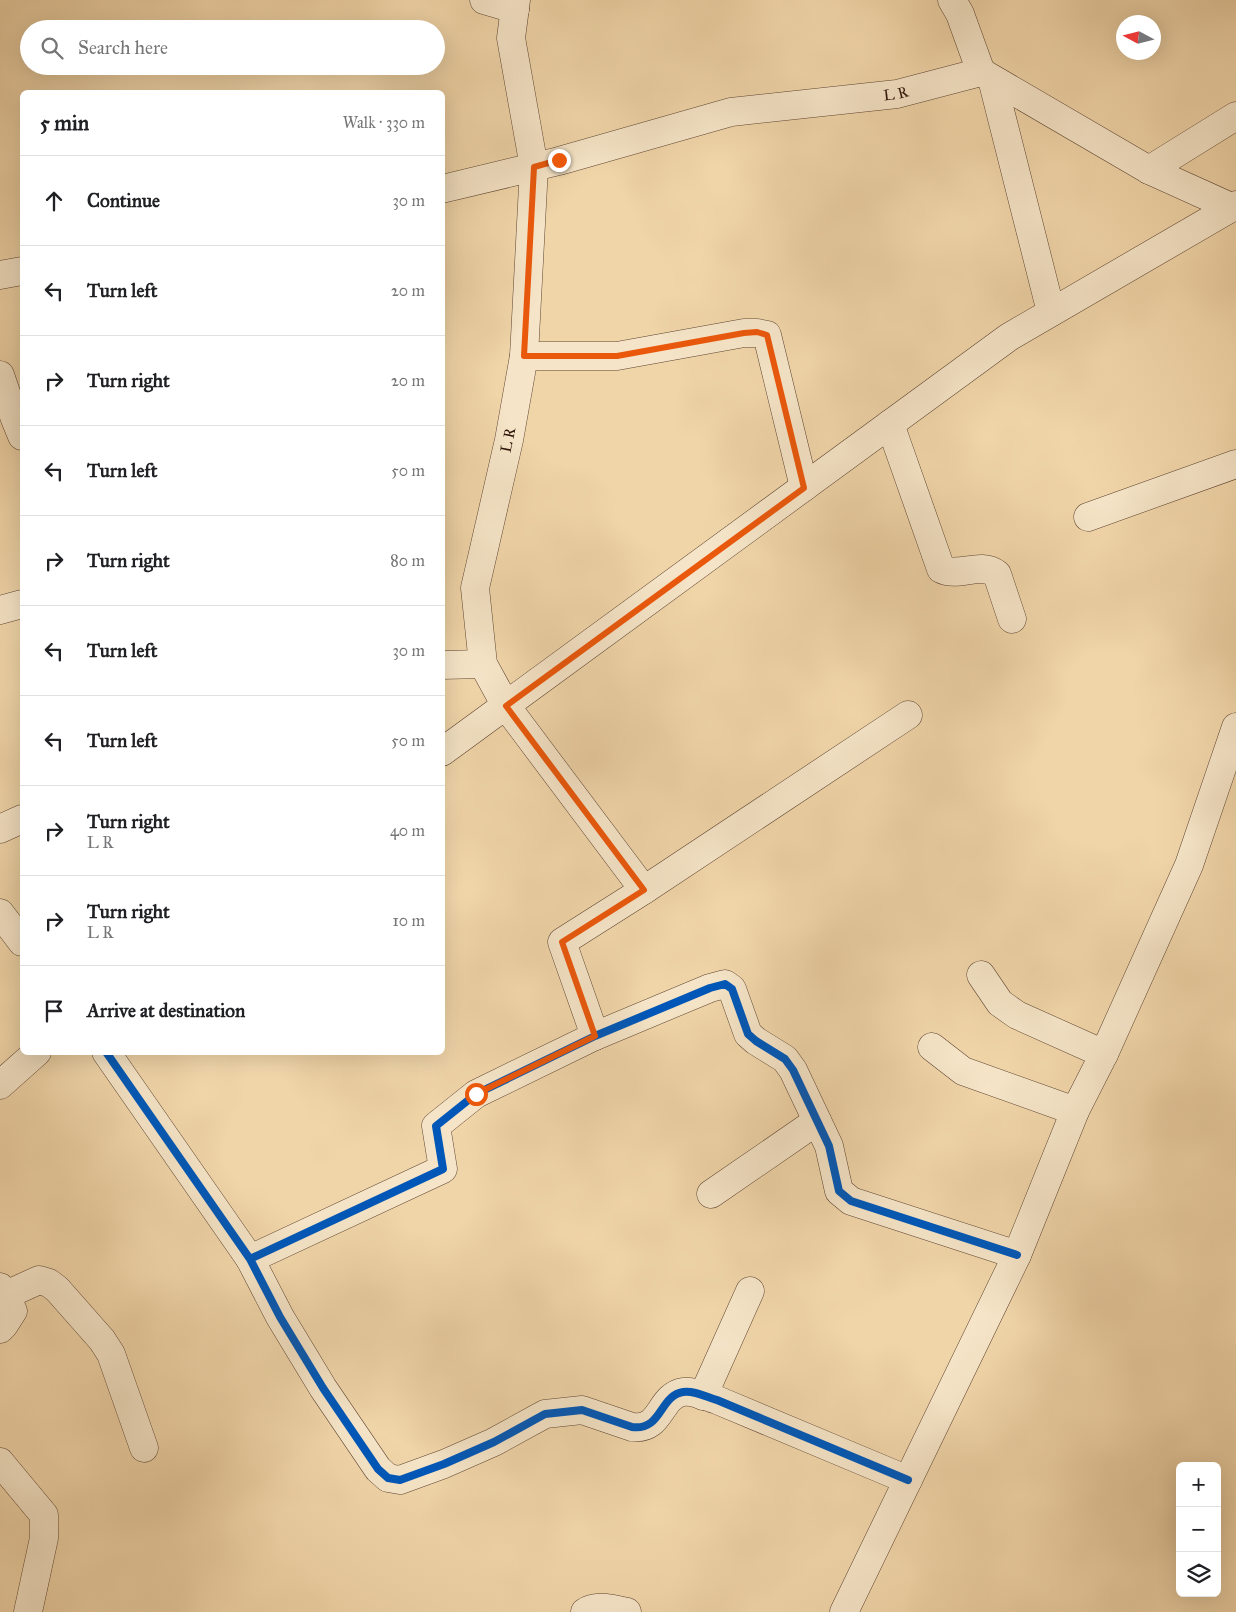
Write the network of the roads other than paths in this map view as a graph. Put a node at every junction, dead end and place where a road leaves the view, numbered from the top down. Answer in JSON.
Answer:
{"nodes":[{"id":1,"x":484,"y":0,"type":"edge"},
{"id":2,"x":952,"y":0,"type":"edge"},
{"id":3,"x":515,"y":5,"type":"edge"},
{"id":4,"x":986,"y":76,"type":"junction"},
{"id":5,"x":1236,"y":116,"type":"edge"},
{"id":6,"x":534,"y":167,"type":"junction"},
{"id":7,"x":1149,"y":170,"type":"junction"},
{"id":8,"x":445,"y":188,"type":"edge"},
{"id":9,"x":1233,"y":206,"type":"edge"},
{"id":10,"x":20,"y":271,"type":"edge"},
{"id":11,"x":0,"y":275,"type":"edge"},
{"id":12,"x":1051,"y":312,"type":"junction"},
{"id":13,"x":524,"y":356,"type":"junction"},
{"id":14,"x":0,"y":375,"type":"edge"},
{"id":15,"x":890,"y":424,"type":"junction"},
{"id":16,"x":12,"y":426,"type":"edge"},
{"id":17,"x":1236,"y":464,"type":"edge"},
{"id":18,"x":804,"y":488,"type":"junction"},
{"id":19,"x":1088,"y":517,"type":"dead end"},
{"id":20,"x":20,"y":605,"type":"edge"},
{"id":21,"x":0,"y":610,"type":"edge"},
{"id":22,"x":1012,"y":620,"type":"dead end"},
{"id":23,"x":483,"y":664,"type":"junction"},
{"id":24,"x":445,"y":665,"type":"edge"},
{"id":25,"x":506,"y":706,"type":"junction"},
{"id":26,"x":908,"y":715,"type":"dead end"},
{"id":27,"x":1236,"y":727,"type":"edge"},
{"id":28,"x":445,"y":750,"type":"edge"},
{"id":29,"x":20,"y":819,"type":"edge"},
{"id":30,"x":0,"y":829,"type":"edge"},
{"id":31,"x":644,"y":890,"type":"junction"},
{"id":32,"x":0,"y":913,"type":"edge"},
{"id":33,"x":20,"y":939,"type":"edge"},
{"id":34,"x":981,"y":975,"type":"dead end"},
{"id":35,"x":595,"y":1036,"type":"junction"},
{"id":36,"x":932,"y":1047,"type":"dead end"},
{"id":37,"x":1104,"y":1054,"type":"junction"},
{"id":38,"x":34,"y":1055,"type":"edge"},
{"id":39,"x":108,"y":1055,"type":"edge"},
{"id":40,"x":0,"y":1086,"type":"edge"},
{"id":41,"x":1075,"y":1111,"type":"junction"},
{"id":42,"x":817,"y":1121,"type":"junction"},
{"id":43,"x":711,"y":1194,"type":"dead end"},
{"id":44,"x":1016,"y":1255,"type":"junction"},
{"id":45,"x":250,"y":1259,"type":"junction"},
{"id":46,"x":3,"y":1291,"type":"edge"},
{"id":47,"x":750,"y":1291,"type":"dead end"},
{"id":48,"x":0,"y":1329,"type":"edge"},
{"id":49,"x":703,"y":1396,"type":"junction"},
{"id":50,"x":144,"y":1448,"type":"dead end"},
{"id":51,"x":0,"y":1462,"type":"edge"},
{"id":52,"x":908,"y":1480,"type":"junction"},
{"id":53,"x":28,"y":1612,"type":"edge"},
{"id":54,"x":585,"y":1612,"type":"edge"},
{"id":55,"x":627,"y":1612,"type":"edge"},
{"id":56,"x":844,"y":1612,"type":"edge"}],
"edges":[{"from":1,"to":3,"type":"street"},
{"from":2,"to":4,"type":"street"},
{"from":3,"to":6,"type":"street","name":"L R"},
{"from":4,"to":6,"type":"street","name":"L R"},
{"from":4,"to":7,"type":"street"},
{"from":4,"to":12,"type":"street"},
{"from":5,"to":7,"type":"street"},
{"from":6,"to":8,"type":"street","name":"L R"},
{"from":6,"to":13,"type":"street","name":"L R"},
{"from":7,"to":9,"type":"street"},
{"from":9,"to":12,"type":"street"},
{"from":10,"to":11,"type":"street"},
{"from":12,"to":15,"type":"street"},
{"from":13,"to":18,"type":"street"},
{"from":13,"to":23,"type":"street","name":"L R"},
{"from":14,"to":16,"type":"street"},
{"from":15,"to":18,"type":"street"},
{"from":15,"to":22,"type":"street"},
{"from":17,"to":19,"type":"street"},
{"from":18,"to":25,"type":"street"},
{"from":20,"to":21,"type":"street"},
{"from":23,"to":24,"type":"street"},
{"from":23,"to":25,"type":"street","name":"L R"},
{"from":25,"to":28,"type":"street"},
{"from":25,"to":31,"type":"street","name":"L R"},
{"from":26,"to":31,"type":"street"},
{"from":27,"to":37,"type":"street"},
{"from":29,"to":30,"type":"street"},
{"from":31,"to":35,"type":"street"},
{"from":32,"to":33,"type":"street"},
{"from":34,"to":37,"type":"street"},
{"from":35,"to":42,"type":"street"},
{"from":35,"to":45,"type":"street"},
{"from":36,"to":41,"type":"street"},
{"from":37,"to":41,"type":"street"},
{"from":38,"to":40,"type":"street"},
{"from":39,"to":45,"type":"street"},
{"from":41,"to":44,"type":"street"},
{"from":42,"to":43,"type":"street"},
{"from":42,"to":44,"type":"street"},
{"from":44,"to":52,"type":"street"},
{"from":45,"to":49,"type":"street"},
{"from":46,"to":48,"type":"street"},
{"from":46,"to":50,"type":"street"},
{"from":47,"to":49,"type":"street"},
{"from":49,"to":52,"type":"street"},
{"from":51,"to":53,"type":"street"},
{"from":52,"to":56,"type":"street"},
{"from":54,"to":55,"type":"street"}]}
